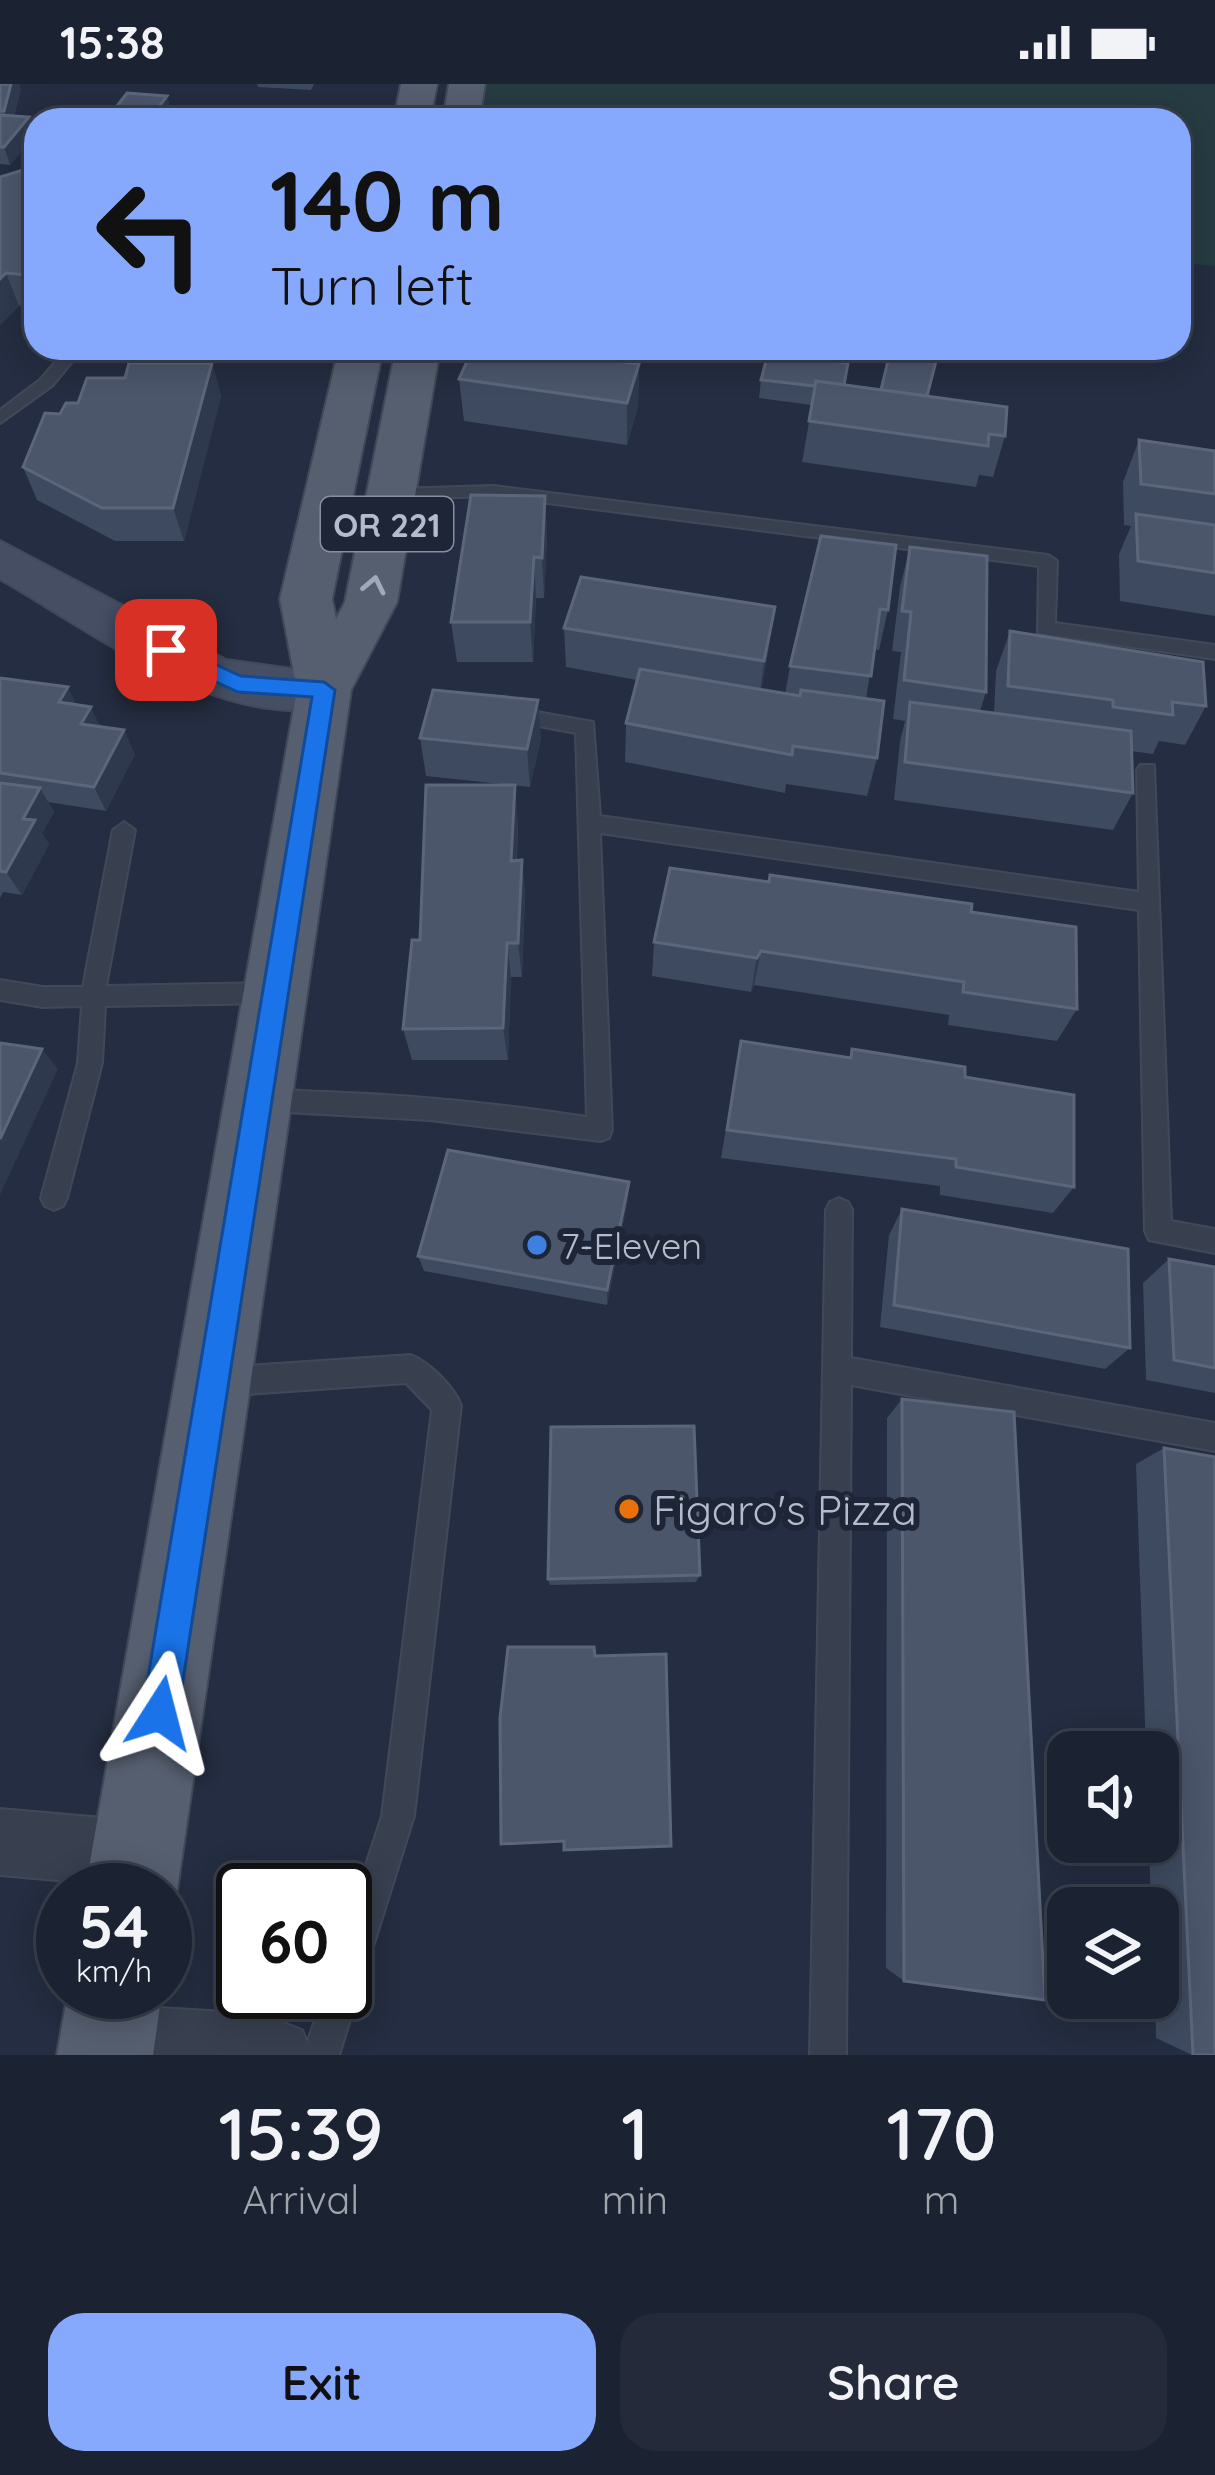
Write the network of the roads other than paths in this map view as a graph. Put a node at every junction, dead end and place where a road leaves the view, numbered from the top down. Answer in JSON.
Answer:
{"nodes":[{"id":1,"x":65,"y":360,"type":"edge"},
{"id":2,"x":186,"y":360,"type":"edge"},
{"id":3,"x":358,"y":360,"type":"edge"},
{"id":4,"x":416,"y":360,"type":"edge"},
{"id":5,"x":180,"y":372,"type":"edge"},
{"id":6,"x":0,"y":418,"type":"edge"},
{"id":7,"x":392,"y":494,"type":"junction"},
{"id":8,"x":0,"y":557,"type":"edge"},
{"id":9,"x":1215,"y":652,"type":"edge"},
{"id":10,"x":324,"y":690,"type":"junction"},
{"id":11,"x":478,"y":709,"type":"edge"},
{"id":12,"x":1148,"y":770,"type":"dead end"},
{"id":13,"x":589,"y":823,"type":"junction"},
{"id":14,"x":124,"y":830,"type":"dead end"},
{"id":15,"x":1151,"y":903,"type":"junction"},
{"id":16,"x":0,"y":990,"type":"edge"},
{"id":17,"x":275,"y":993,"type":"junction"},
{"id":18,"x":96,"y":995,"type":"junction"},
{"id":19,"x":258,"y":1102,"type":"junction"},
{"id":20,"x":54,"y":1198,"type":"dead end"},
{"id":21,"x":839,"y":1210,"type":"dead end"},
{"id":22,"x":1215,"y":1241,"type":"edge"},
{"id":23,"x":837,"y":1369,"type":"junction"},
{"id":24,"x":213,"y":1382,"type":"junction"},
{"id":25,"x":1215,"y":1437,"type":"edge"},
{"id":26,"x":0,"y":1842,"type":"edge"},
{"id":27,"x":94,"y":1863,"type":"edge"},
{"id":28,"x":135,"y":1863,"type":"edge"},
{"id":29,"x":372,"y":1897,"type":"edge"},
{"id":30,"x":333,"y":2019,"type":"edge"},
{"id":31,"x":109,"y":2029,"type":"edge"},
{"id":32,"x":277,"y":2055,"type":"edge"},
{"id":33,"x":321,"y":2055,"type":"edge"},
{"id":34,"x":828,"y":2055,"type":"edge"}],
"edges":[{"from":1,"to":6,"type":"lane"},
{"from":2,"to":5,"type":"lane"},
{"from":3,"to":10,"type":"main road","number":"OR 221"},
{"from":4,"to":7,"type":"main road","number":"OR 221"},
{"from":7,"to":9,"type":"lane"},
{"from":10,"to":7,"type":"main road","number":"OR 221","one_way":true},
{"from":8,"to":10,"type":"main road"},
{"from":10,"to":17,"type":"main road","number":"OR 221"},
{"from":11,"to":13,"type":"lane"},
{"from":12,"to":15,"type":"lane"},
{"from":13,"to":15,"type":"lane"},
{"from":13,"to":19,"type":"lane"},
{"from":14,"to":18,"type":"lane"},
{"from":15,"to":22,"type":"lane"},
{"from":16,"to":18,"type":"lane"},
{"from":17,"to":18,"type":"lane"},
{"from":17,"to":19,"type":"main road","number":"OR 221"},
{"from":18,"to":20,"type":"lane"},
{"from":19,"to":24,"type":"main road","number":"OR 221"},
{"from":21,"to":23,"type":"lane"},
{"from":23,"to":25,"type":"lane"},
{"from":23,"to":34,"type":"lane"},
{"from":24,"to":28,"type":"main road","number":"OR 221"},
{"from":24,"to":29,"type":"lane"},
{"from":26,"to":27,"type":"street"},
{"from":30,"to":33,"type":"lane"},
{"from":31,"to":32,"type":"street"}]}
